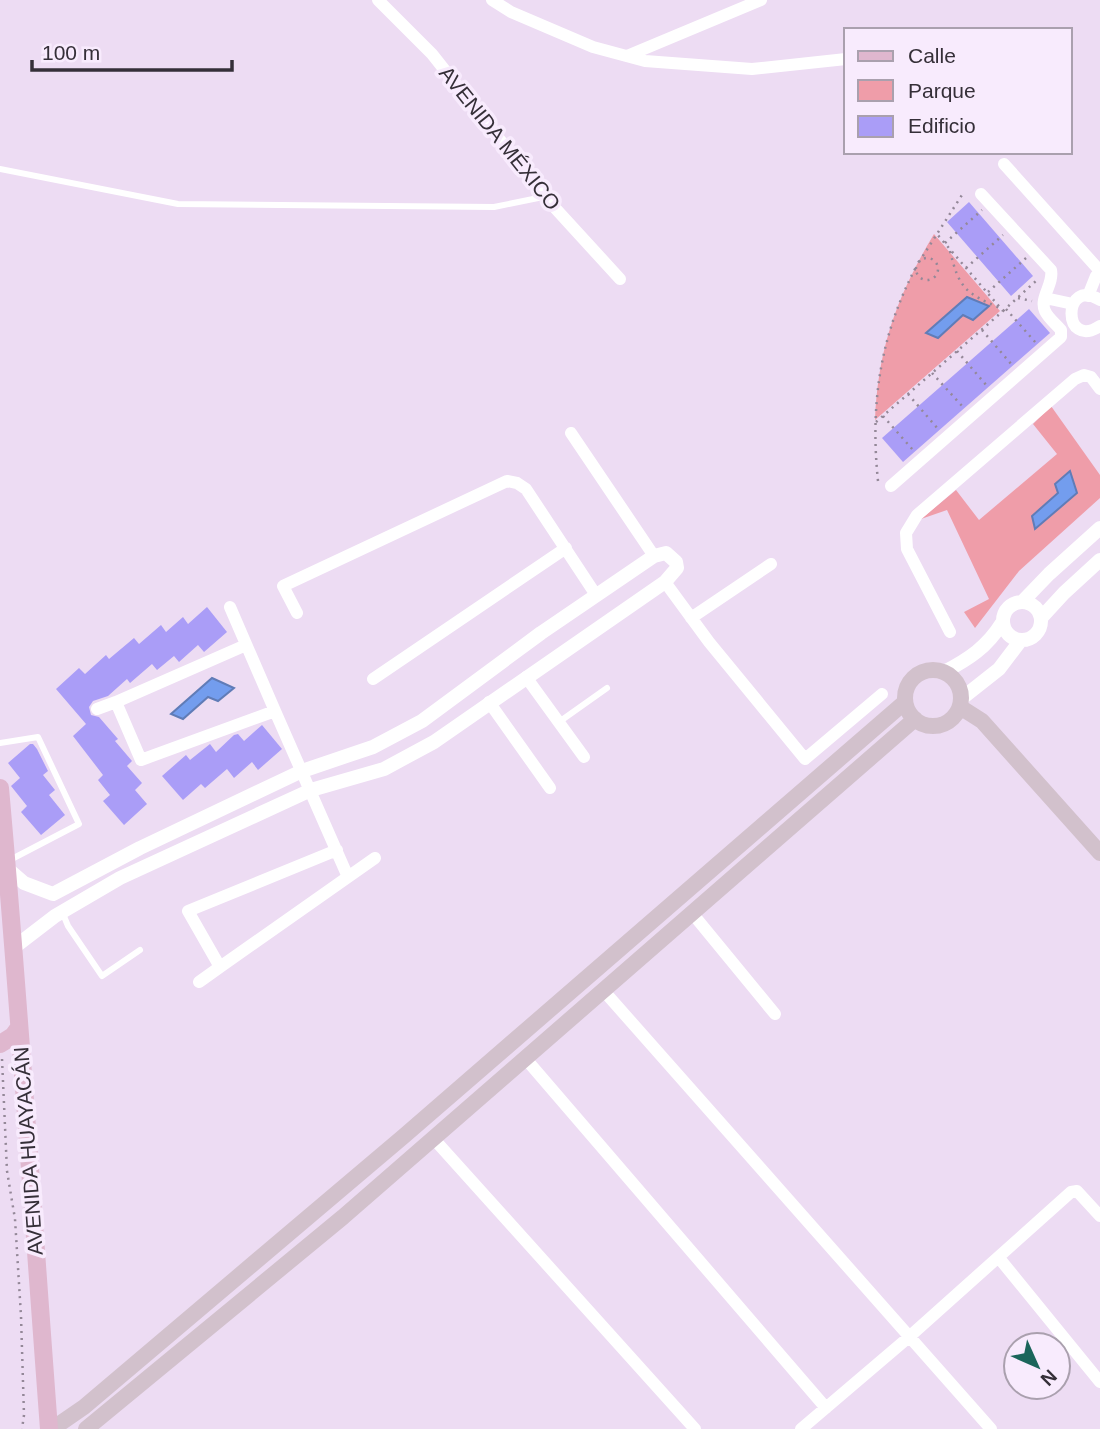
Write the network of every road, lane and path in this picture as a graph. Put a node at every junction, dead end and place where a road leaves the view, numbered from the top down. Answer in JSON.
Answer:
{"nodes":[{"id":1,"x":378,"y":0,"type":"edge"},
{"id":2,"x":492,"y":0,"type":"edge"},
{"id":3,"x":761,"y":0,"type":"edge"},
{"id":4,"x":627,"y":56,"type":"junction"},
{"id":5,"x":844,"y":59,"type":"edge"},
{"id":6,"x":1004,"y":164,"type":"dead end"},
{"id":7,"x":0,"y":169,"type":"edge"},
{"id":8,"x":962,"y":195,"type":"dead end"},
{"id":9,"x":545,"y":197,"type":"junction"},
{"id":10,"x":986,"y":198,"type":"joint"},
{"id":11,"x":1012,"y":227,"type":"junction"},
{"id":12,"x":936,"y":233,"type":"junction"},
{"id":13,"x":945,"y":243,"type":"junction"},
{"id":14,"x":949,"y":248,"type":"junction"},
{"id":15,"x":1034,"y":252,"type":"junction"},
{"id":16,"x":919,"y":262,"type":"junction"},
{"id":17,"x":916,"y":267,"type":"junction"},
{"id":18,"x":966,"y":268,"type":"junction"},
{"id":19,"x":1049,"y":269,"type":"junction"},
{"id":20,"x":1100,"y":273,"type":"edge"},
{"id":21,"x":620,"y":279,"type":"dead end"},
{"id":22,"x":988,"y":292,"type":"junction"},
{"id":23,"x":1097,"y":298,"type":"edge"},
{"id":24,"x":1045,"y":305,"type":"junction"},
{"id":25,"x":1004,"y":309,"type":"junction"},
{"id":26,"x":1072,"y":310,"type":"junction"},
{"id":27,"x":1099,"y":329,"type":"edge"},
{"id":28,"x":982,"y":330,"type":"junction"},
{"id":29,"x":957,"y":351,"type":"junction"},
{"id":30,"x":1044,"y":352,"type":"junction"},
{"id":31,"x":932,"y":373,"type":"junction"},
{"id":32,"x":1019,"y":373,"type":"junction"},
{"id":33,"x":1100,"y":389,"type":"edge"},
{"id":34,"x":908,"y":394,"type":"junction"},
{"id":35,"x":995,"y":395,"type":"junction"},
{"id":36,"x":883,"y":416,"type":"junction"},
{"id":37,"x":970,"y":416,"type":"junction"},
{"id":38,"x":876,"y":422,"type":"junction"},
{"id":39,"x":571,"y":433,"type":"dead end"},
{"id":40,"x":946,"y":438,"type":"junction"},
{"id":41,"x":921,"y":459,"type":"junction"},
{"id":42,"x":885,"y":484,"type":"joint"},
{"id":43,"x":1100,"y":528,"type":"edge"},
{"id":44,"x":566,"y":548,"type":"junction"},
{"id":45,"x":654,"y":556,"type":"junction"},
{"id":46,"x":1100,"y":561,"type":"edge"},
{"id":47,"x":771,"y":564,"type":"dead end"},
{"id":48,"x":664,"y":582,"type":"junction"},
{"id":49,"x":596,"y":595,"type":"junction"},
{"id":50,"x":1023,"y":601,"type":"junction"},
{"id":51,"x":230,"y":607,"type":"dead end"},
{"id":52,"x":297,"y":613,"type":"dead end"},
{"id":53,"x":691,"y":618,"type":"junction"},
{"id":54,"x":1041,"y":618,"type":"junction"},
{"id":55,"x":1002,"y":624,"type":"junction"},
{"id":56,"x":950,"y":632,"type":"dead end"},
{"id":57,"x":1021,"y":640,"type":"junction"},
{"id":58,"x":246,"y":645,"type":"junction"},
{"id":59,"x":494,"y":667,"type":"junction"},
{"id":60,"x":944,"y":672,"type":"junction"},
{"id":61,"x":526,"y":677,"type":"junction"},
{"id":62,"x":373,"y":678,"type":"dead end"},
{"id":63,"x":474,"y":681,"type":"junction"},
{"id":64,"x":510,"y":688,"type":"junction"},
{"id":65,"x":607,"y":688,"type":"dead end"},
{"id":66,"x":882,"y":694,"type":"dead end"},
{"id":67,"x":116,"y":702,"type":"junction"},
{"id":68,"x":489,"y":702,"type":"junction"},
{"id":69,"x":905,"y":702,"type":"junction"},
{"id":70,"x":960,"y":703,"type":"junction"},
{"id":71,"x":97,"y":709,"type":"dead end"},
{"id":72,"x":275,"y":711,"type":"junction"},
{"id":73,"x":915,"y":719,"type":"junction"},
{"id":74,"x":559,"y":722,"type":"junction"},
{"id":75,"x":0,"y":743,"type":"edge"},
{"id":76,"x":584,"y":757,"type":"dead end"},
{"id":77,"x":302,"y":771,"type":"junction"},
{"id":78,"x":550,"y":788,"type":"dead end"},
{"id":79,"x":0,"y":789,"type":"edge"},
{"id":80,"x":311,"y":790,"type":"junction"},
{"id":81,"x":140,"y":848,"type":"junction"},
{"id":82,"x":337,"y":850,"type":"junction"},
{"id":83,"x":1100,"y":853,"type":"edge"},
{"id":84,"x":375,"y":858,"type":"dead end"},
{"id":85,"x":148,"y":865,"type":"junction"},
{"id":86,"x":8,"y":866,"type":"junction"},
{"id":87,"x":348,"y":877,"type":"junction"},
{"id":88,"x":53,"y":894,"type":"junction"},
{"id":89,"x":62,"y":912,"type":"junction"},
{"id":90,"x":692,"y":913,"type":"junction"},
{"id":91,"x":12,"y":949,"type":"junction"},
{"id":92,"x":140,"y":950,"type":"dead end"},
{"id":93,"x":220,"y":967,"type":"junction"},
{"id":94,"x":199,"y":982,"type":"dead end"},
{"id":95,"x":603,"y":990,"type":"junction"},
{"id":96,"x":775,"y":1014,"type":"dead end"},
{"id":97,"x":18,"y":1029,"type":"junction"},
{"id":98,"x":1,"y":1044,"type":"edge"},
{"id":99,"x":525,"y":1058,"type":"junction"},
{"id":100,"x":475,"y":1074,"type":"junction"},
{"id":101,"x":489,"y":1089,"type":"junction"},
{"id":102,"x":433,"y":1138,"type":"junction"},
{"id":103,"x":1100,"y":1216,"type":"edge"},
{"id":104,"x":999,"y":1258,"type":"junction"},
{"id":105,"x":909,"y":1337,"type":"junction"},
{"id":106,"x":1100,"y":1382,"type":"edge"},
{"id":107,"x":84,"y":1407,"type":"junction"},
{"id":108,"x":826,"y":1408,"type":"junction"},
{"id":109,"x":96,"y":1426,"type":"edge"},
{"id":110,"x":22,"y":1429,"type":"edge"},
{"id":111,"x":51,"y":1429,"type":"edge"},
{"id":112,"x":695,"y":1429,"type":"edge"},
{"id":113,"x":801,"y":1429,"type":"edge"},
{"id":114,"x":991,"y":1429,"type":"edge"}],
"edges":[{"from":1,"to":9,"type":"street","name":"AVENIDA MÉXICO"},
{"from":2,"to":4,"type":"street"},
{"from":3,"to":4,"type":"street"},
{"from":4,"to":5,"type":"street"},
{"from":6,"to":20,"type":"street"},
{"from":7,"to":9,"type":"lane"},
{"from":8,"to":12,"type":"path"},
{"from":9,"to":21,"type":"street","name":"AVENIDA MÉXICO"},
{"from":10,"to":11,"type":"street"},
{"from":10,"to":13,"type":"path"},
{"from":11,"to":15,"type":"street"},
{"from":11,"to":18,"type":"path"},
{"from":12,"to":13,"type":"path"},
{"from":12,"to":16,"type":"path"},
{"from":13,"to":14,"type":"path"},
{"from":14,"to":18,"type":"path"},
{"from":14,"to":25,"type":"path"},
{"from":15,"to":19,"type":"street"},
{"from":15,"to":22,"type":"path"},
{"from":16,"to":17,"type":"path"},
{"from":16,"to":17,"type":"path"},
{"from":17,"to":38,"type":"path"},
{"from":18,"to":22,"type":"path"},
{"from":19,"to":24,"type":"street"},
{"from":19,"to":25,"type":"path"},
{"from":20,"to":23,"type":"street"},
{"from":22,"to":25,"type":"path"},
{"from":23,"to":26,"type":"street"},
{"from":24,"to":26,"type":"street"},
{"from":24,"to":30,"type":"street"},
{"from":25,"to":28,"type":"path"},
{"from":25,"to":30,"type":"path"},
{"from":26,"to":27,"type":"street"},
{"from":28,"to":29,"type":"path"},
{"from":28,"to":32,"type":"path"},
{"from":29,"to":31,"type":"path"},
{"from":29,"to":35,"type":"path"},
{"from":30,"to":32,"type":"street"},
{"from":31,"to":34,"type":"path"},
{"from":31,"to":37,"type":"path"},
{"from":32,"to":35,"type":"street"},
{"from":33,"to":56,"type":"street"},
{"from":34,"to":36,"type":"path"},
{"from":34,"to":40,"type":"path"},
{"from":35,"to":37,"type":"street"},
{"from":36,"to":38,"type":"path"},
{"from":36,"to":41,"type":"path"},
{"from":37,"to":40,"type":"street"},
{"from":38,"to":42,"type":"path"},
{"from":39,"to":45,"type":"street"},
{"from":40,"to":41,"type":"street"},
{"from":41,"to":42,"type":"street"},
{"from":43,"to":50,"type":"street"},
{"from":44,"to":49,"type":"street"},
{"from":44,"to":52,"type":"street"},
{"from":44,"to":62,"type":"street"},
{"from":45,"to":48,"type":"street"},
{"from":45,"to":49,"type":"street"},
{"from":46,"to":54,"type":"street"},
{"from":47,"to":53,"type":"street"},
{"from":48,"to":53,"type":"street"},
{"from":48,"to":61,"type":"street"},
{"from":49,"to":59,"type":"street"},
{"from":50,"to":54,"type":"street"},
{"from":50,"to":55,"type":"street"},
{"from":51,"to":58,"type":"street"},
{"from":53,"to":66,"type":"street"},
{"from":54,"to":57,"type":"street"},
{"from":55,"to":57,"type":"street"},
{"from":55,"to":60,"type":"street"},
{"from":57,"to":70,"type":"street"},
{"from":58,"to":67,"type":"street"},
{"from":58,"to":72,"type":"street"},
{"from":59,"to":63,"type":"street"},
{"from":59,"to":64,"type":"street"},
{"from":60,"to":69,"type":"main road"},
{"from":60,"to":70,"type":"main road"},
{"from":61,"to":64,"type":"street"},
{"from":61,"to":74,"type":"street"},
{"from":63,"to":68,"type":"street"},
{"from":63,"to":77,"type":"street"},
{"from":64,"to":68,"type":"street"},
{"from":65,"to":74,"type":"lane"},
{"from":67,"to":71,"type":"street"},
{"from":67,"to":72,"type":"street"},
{"from":68,"to":78,"type":"street"},
{"from":68,"to":80,"type":"street"},
{"from":69,"to":73,"type":"main road"},
{"from":69,"to":100,"type":"main road"},
{"from":70,"to":73,"type":"main road"},
{"from":70,"to":83,"type":"main road"},
{"from":72,"to":77,"type":"street"},
{"from":73,"to":90,"type":"main road"},
{"from":74,"to":76,"type":"street"},
{"from":75,"to":86,"type":"lane"},
{"from":77,"to":80,"type":"street"},
{"from":77,"to":81,"type":"street"},
{"from":79,"to":86,"type":"main road","name":"AVENIDA HUAYACÁN"},
{"from":80,"to":82,"type":"street"},
{"from":80,"to":85,"type":"street"},
{"from":81,"to":85,"type":"street"},
{"from":81,"to":88,"type":"street"},
{"from":82,"to":87,"type":"street"},
{"from":82,"to":93,"type":"street"},
{"from":84,"to":87,"type":"street"},
{"from":85,"to":89,"type":"street"},
{"from":86,"to":88,"type":"street"},
{"from":86,"to":91,"type":"main road","name":"AVENIDA HUAYACÁN"},
{"from":87,"to":93,"type":"street"},
{"from":88,"to":89,"type":"street"},
{"from":89,"to":91,"type":"street"},
{"from":89,"to":92,"type":"lane"},
{"from":90,"to":95,"type":"main road"},
{"from":90,"to":96,"type":"street"},
{"from":91,"to":97,"type":"main road","name":"AVENIDA HUAYACÁN"},
{"from":93,"to":94,"type":"street"},
{"from":95,"to":99,"type":"main road"},
{"from":95,"to":105,"type":"street"},
{"from":97,"to":98,"type":"main road"},
{"from":97,"to":111,"type":"main road","name":"AVENIDA HUAYACÁN"},
{"from":98,"to":110,"type":"path"},
{"from":99,"to":101,"type":"main road"},
{"from":99,"to":108,"type":"street"},
{"from":100,"to":101,"type":"main road"},
{"from":100,"to":107,"type":"main road"},
{"from":101,"to":102,"type":"main road"},
{"from":102,"to":109,"type":"main road"},
{"from":102,"to":112,"type":"street"},
{"from":103,"to":104,"type":"street"},
{"from":104,"to":105,"type":"street"},
{"from":104,"to":106,"type":"street"},
{"from":105,"to":108,"type":"street"},
{"from":105,"to":114,"type":"street"},
{"from":107,"to":109,"type":"main road"},
{"from":107,"to":111,"type":"main road"},
{"from":108,"to":113,"type":"street"}]}
